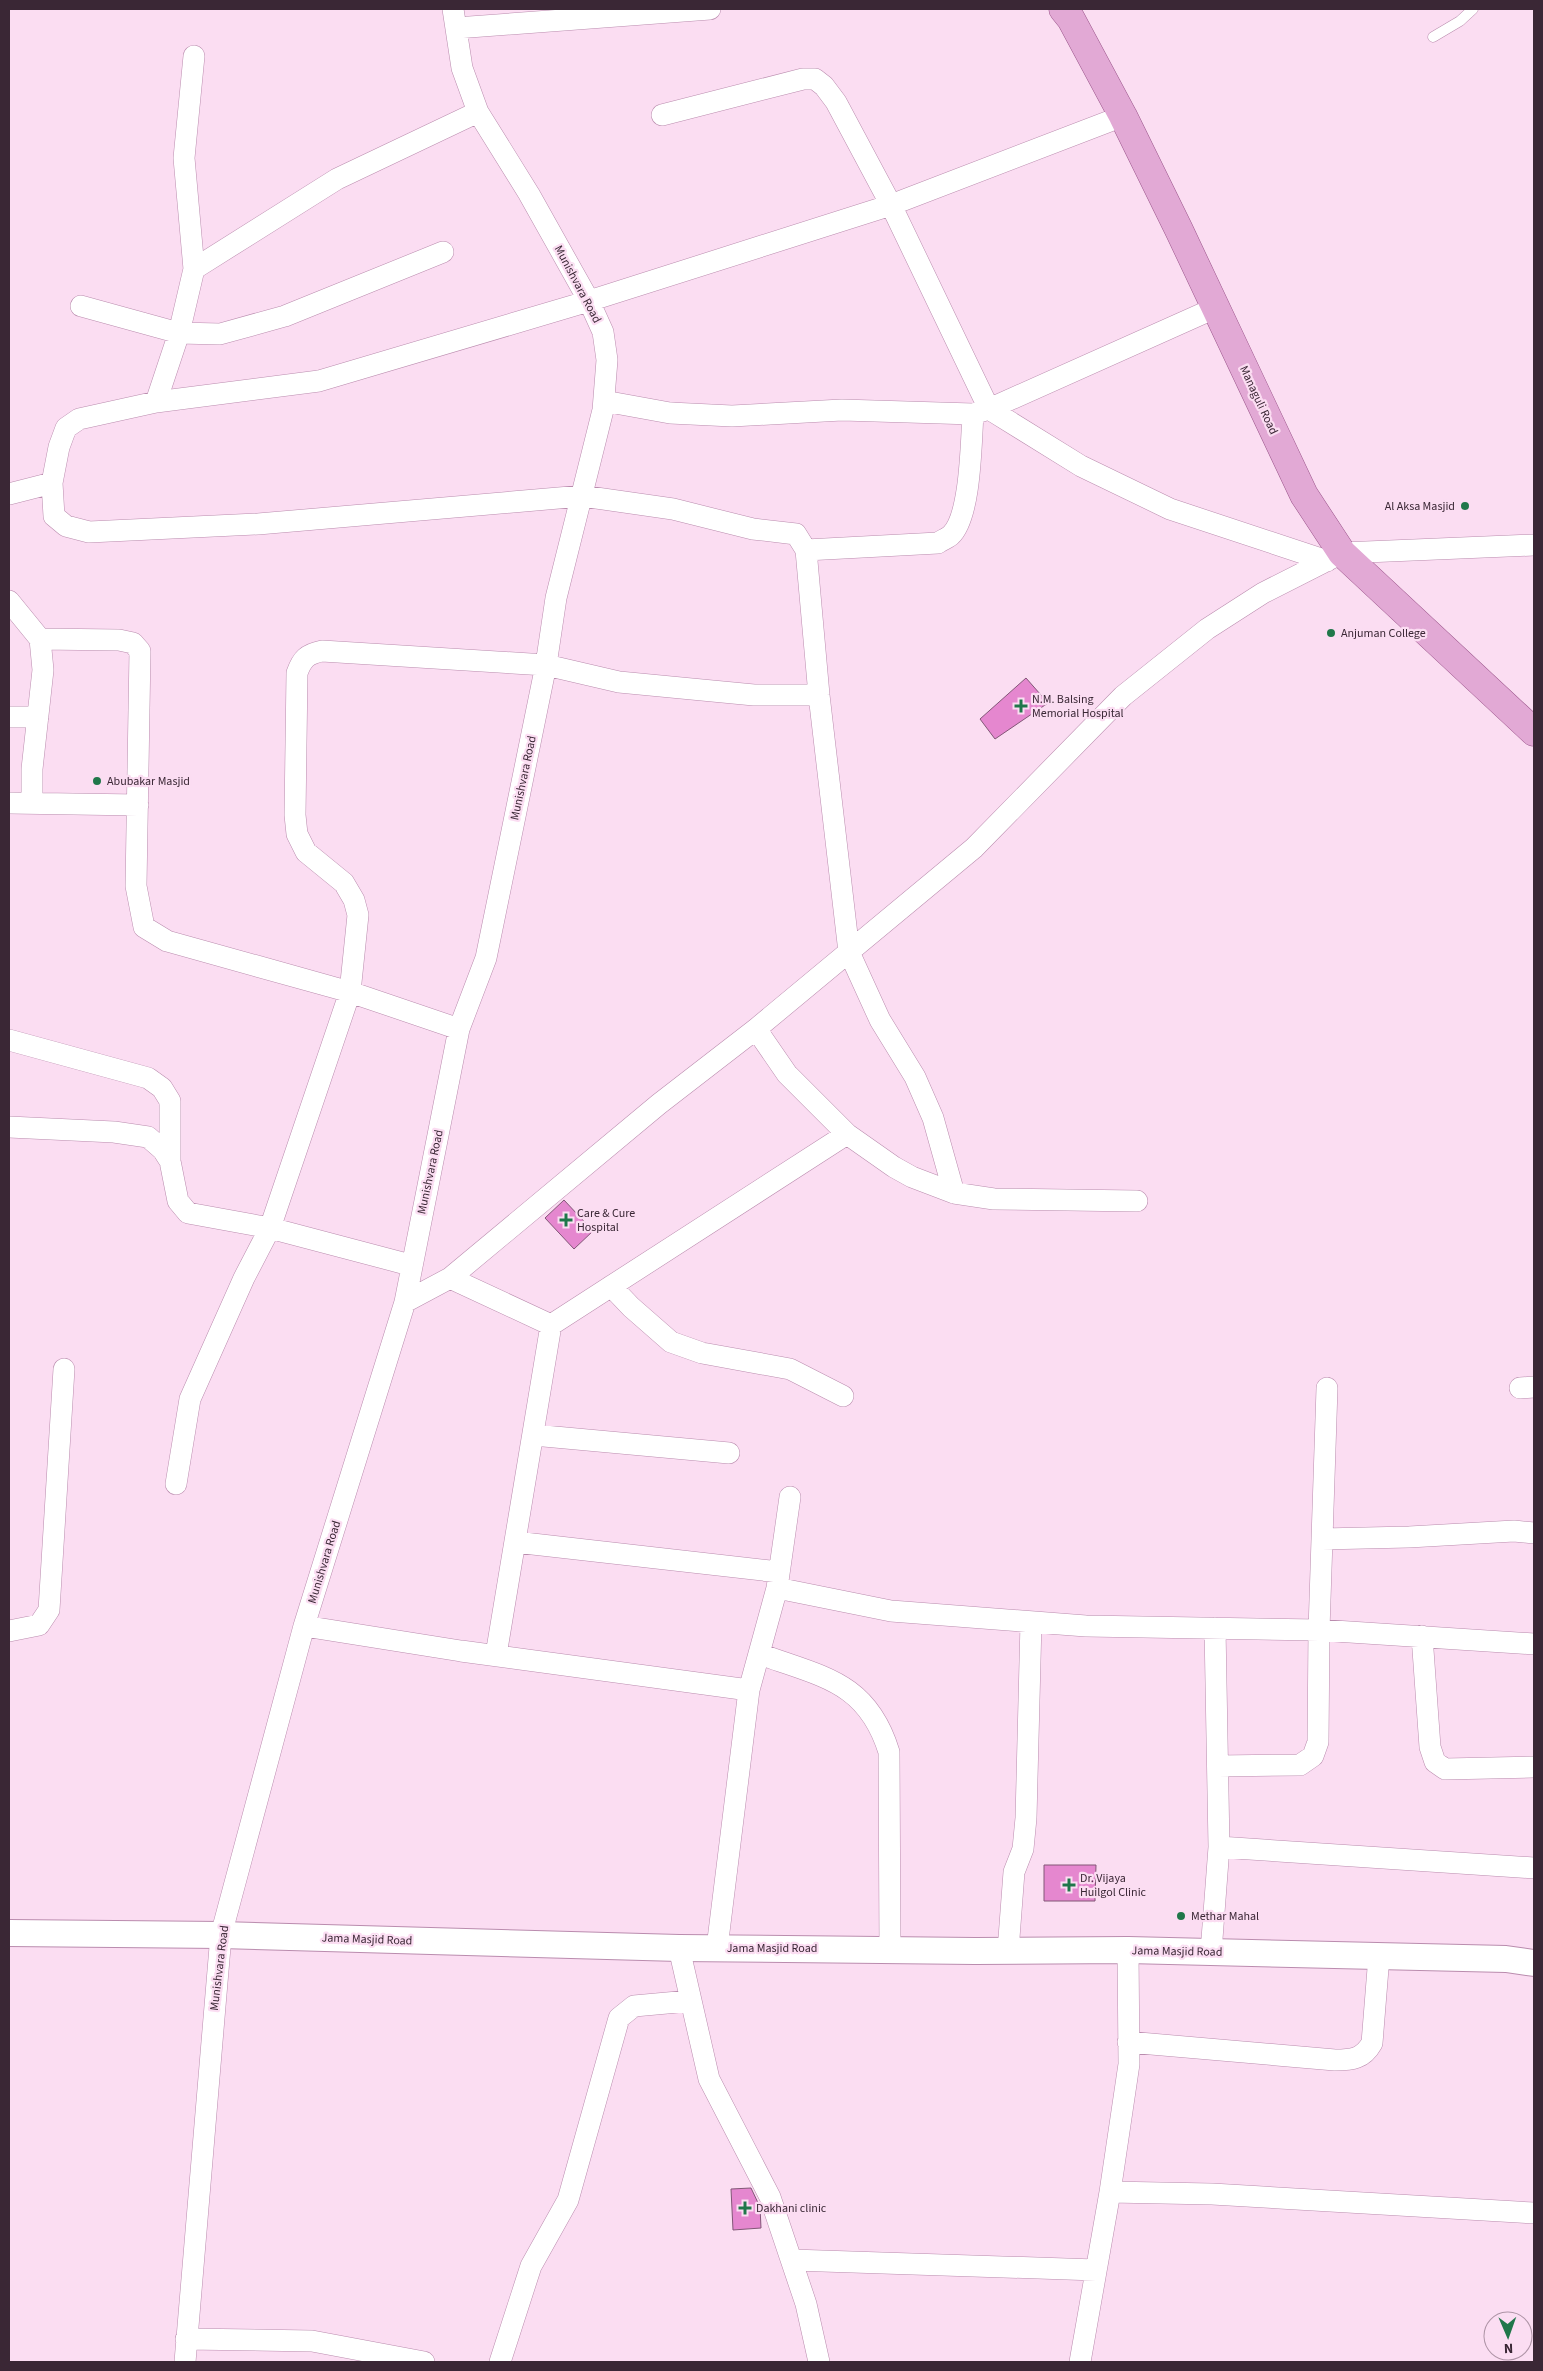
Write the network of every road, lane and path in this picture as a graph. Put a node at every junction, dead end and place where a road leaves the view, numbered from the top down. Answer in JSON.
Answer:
{"nodes":[{"id":1,"x":710,"y":9,"type":"edge"},
{"id":2,"x":1063,"y":9,"type":"edge"},
{"id":3,"x":1472,"y":9,"type":"edge"},
{"id":4,"x":455,"y":18,"type":"edge"},
{"id":5,"x":1434,"y":37,"type":"dead end"},
{"id":6,"x":194,"y":56,"type":"dead end"},
{"id":7,"x":478,"y":112,"type":"junction"},
{"id":8,"x":662,"y":115,"type":"dead end"},
{"id":9,"x":1123,"y":116,"type":"junction"},
{"id":10,"x":892,"y":205,"type":"junction"},
{"id":11,"x":443,"y":252,"type":"dead end"},
{"id":12,"x":194,"y":269,"type":"junction"},
{"id":13,"x":589,"y":301,"type":"junction"},
{"id":14,"x":81,"y":306,"type":"dead end"},
{"id":15,"x":1215,"y":308,"type":"junction"},
{"id":16,"x":178,"y":333,"type":"junction"},
{"id":17,"x":604,"y":401,"type":"junction"},
{"id":18,"x":156,"y":402,"type":"junction"},
{"id":19,"x":981,"y":411,"type":"junction"},
{"id":20,"x":52,"y":483,"type":"junction"},
{"id":21,"x":9,"y":494,"type":"edge"},
{"id":22,"x":582,"y":496,"type":"junction"},
{"id":23,"x":1534,"y":545,"type":"edge"},
{"id":24,"x":806,"y":550,"type":"junction"},
{"id":25,"x":1335,"y":557,"type":"junction"},
{"id":26,"x":9,"y":601,"type":"edge"},
{"id":27,"x":40,"y":640,"type":"junction"},
{"id":28,"x":546,"y":665,"type":"junction"},
{"id":29,"x":819,"y":695,"type":"junction"},
{"id":30,"x":9,"y":717,"type":"edge"},
{"id":31,"x":38,"y":717,"type":"junction"},
{"id":32,"x":1534,"y":732,"type":"edge"},
{"id":33,"x":9,"y":803,"type":"edge"},
{"id":34,"x":32,"y":803,"type":"junction"},
{"id":35,"x":138,"y":805,"type":"junction"},
{"id":36,"x":849,"y":952,"type":"junction"},
{"id":37,"x":350,"y":992,"type":"junction"},
{"id":38,"x":459,"y":1029,"type":"junction"},
{"id":39,"x":756,"y":1029,"type":"junction"},
{"id":40,"x":9,"y":1040,"type":"edge"},
{"id":41,"x":9,"y":1126,"type":"edge"},
{"id":42,"x":847,"y":1134,"type":"junction"},
{"id":43,"x":170,"y":1161,"type":"junction"},
{"id":44,"x":954,"y":1193,"type":"junction"},
{"id":45,"x":1136,"y":1201,"type":"dead end"},
{"id":46,"x":270,"y":1228,"type":"junction"},
{"id":47,"x":410,"y":1265,"type":"junction"},
{"id":48,"x":450,"y":1278,"type":"junction"},
{"id":49,"x":612,"y":1286,"type":"junction"},
{"id":50,"x":405,"y":1302,"type":"junction"},
{"id":51,"x":552,"y":1325,"type":"junction"},
{"id":52,"x":64,"y":1368,"type":"dead end"},
{"id":53,"x":1327,"y":1388,"type":"dead end"},
{"id":54,"x":842,"y":1396,"type":"dead end"},
{"id":55,"x":533,"y":1435,"type":"junction"},
{"id":56,"x":729,"y":1453,"type":"dead end"},
{"id":57,"x":176,"y":1484,"type":"dead end"},
{"id":58,"x":790,"y":1497,"type":"dead end"},
{"id":59,"x":1534,"y":1533,"type":"edge"},
{"id":60,"x":1322,"y":1539,"type":"junction"},
{"id":61,"x":515,"y":1542,"type":"junction"},
{"id":62,"x":778,"y":1580,"type":"junction"},
{"id":63,"x":1032,"y":1622,"type":"junction"},
{"id":64,"x":304,"y":1626,"type":"junction"},
{"id":65,"x":1215,"y":1628,"type":"junction"},
{"id":66,"x":1319,"y":1630,"type":"junction"},
{"id":67,"x":9,"y":1631,"type":"edge"},
{"id":68,"x":1422,"y":1636,"type":"junction"},
{"id":69,"x":1534,"y":1644,"type":"edge"},
{"id":70,"x":496,"y":1654,"type":"junction"},
{"id":71,"x":760,"y":1654,"type":"junction"},
{"id":72,"x":748,"y":1690,"type":"junction"},
{"id":73,"x":1218,"y":1766,"type":"junction"},
{"id":74,"x":1534,"y":1767,"type":"edge"},
{"id":75,"x":1219,"y":1847,"type":"junction"},
{"id":76,"x":1534,"y":1868,"type":"edge"},
{"id":77,"x":9,"y":1933,"type":"edge"},
{"id":78,"x":221,"y":1935,"type":"junction"},
{"id":79,"x":678,"y":1948,"type":"junction"},
{"id":80,"x":717,"y":1948,"type":"junction"},
{"id":81,"x":890,"y":1949,"type":"junction"},
{"id":82,"x":1128,"y":1950,"type":"junction"},
{"id":83,"x":1008,"y":1951,"type":"junction"},
{"id":84,"x":1211,"y":1952,"type":"junction"},
{"id":85,"x":1379,"y":1956,"type":"junction"},
{"id":86,"x":1534,"y":1963,"type":"edge"},
{"id":87,"x":689,"y":2001,"type":"junction"},
{"id":88,"x":1128,"y":2042,"type":"junction"},
{"id":89,"x":1110,"y":2192,"type":"junction"},
{"id":90,"x":1534,"y":2213,"type":"edge"},
{"id":91,"x":792,"y":2260,"type":"junction"},
{"id":92,"x":1096,"y":2270,"type":"junction"},
{"id":93,"x":186,"y":2340,"type":"junction"},
{"id":94,"x":185,"y":2362,"type":"edge"},
{"id":95,"x":424,"y":2362,"type":"edge"},
{"id":96,"x":500,"y":2362,"type":"edge"},
{"id":97,"x":819,"y":2362,"type":"edge"},
{"id":98,"x":1080,"y":2362,"type":"edge"}],
"edges":[{"from":1,"to":4,"type":"street"},
{"from":2,"to":9,"type":"main road","name":"Managuli Road"},
{"from":3,"to":5,"type":"lane"},
{"from":4,"to":7,"type":"street","name":"Munishvara Road"},
{"from":6,"to":12,"type":"street"},
{"from":7,"to":12,"type":"street"},
{"from":7,"to":13,"type":"street","name":"Munishvara Road"},
{"from":8,"to":10,"type":"street"},
{"from":9,"to":10,"type":"street"},
{"from":9,"to":15,"type":"main road","name":"Managuli Road"},
{"from":10,"to":13,"type":"street"},
{"from":10,"to":19,"type":"street"},
{"from":11,"to":16,"type":"street"},
{"from":12,"to":16,"type":"street"},
{"from":13,"to":17,"type":"street","name":"Munishvara Road"},
{"from":13,"to":18,"type":"street"},
{"from":14,"to":16,"type":"street"},
{"from":15,"to":19,"type":"street"},
{"from":15,"to":25,"type":"main road","name":"Managuli Road"},
{"from":16,"to":18,"type":"street"},
{"from":17,"to":19,"type":"street"},
{"from":17,"to":22,"type":"street","name":"Munishvara Road"},
{"from":18,"to":20,"type":"street"},
{"from":19,"to":24,"type":"street"},
{"from":19,"to":25,"type":"street"},
{"from":20,"to":21,"type":"street"},
{"from":20,"to":22,"type":"street"},
{"from":22,"to":24,"type":"street"},
{"from":22,"to":28,"type":"street","name":"Munishvara Road"},
{"from":23,"to":25,"type":"street"},
{"from":24,"to":29,"type":"street"},
{"from":25,"to":32,"type":"main road","name":"Managuli Road"},
{"from":25,"to":36,"type":"street"},
{"from":26,"to":27,"type":"street"},
{"from":27,"to":31,"type":"street"},
{"from":27,"to":35,"type":"street"},
{"from":28,"to":29,"type":"street"},
{"from":28,"to":37,"type":"street"},
{"from":28,"to":38,"type":"street","name":"Munishvara Road"},
{"from":29,"to":36,"type":"street"},
{"from":30,"to":31,"type":"street"},
{"from":31,"to":34,"type":"street"},
{"from":33,"to":34,"type":"street"},
{"from":34,"to":35,"type":"street"},
{"from":35,"to":37,"type":"street"},
{"from":36,"to":39,"type":"street"},
{"from":36,"to":44,"type":"street"},
{"from":37,"to":38,"type":"street"},
{"from":37,"to":46,"type":"street"},
{"from":38,"to":47,"type":"street","name":"Munishvara Road"},
{"from":39,"to":42,"type":"street"},
{"from":39,"to":48,"type":"street"},
{"from":40,"to":43,"type":"street"},
{"from":41,"to":43,"type":"street"},
{"from":42,"to":44,"type":"street"},
{"from":42,"to":49,"type":"street"},
{"from":43,"to":46,"type":"street"},
{"from":44,"to":45,"type":"street"},
{"from":46,"to":47,"type":"street"},
{"from":46,"to":57,"type":"street"},
{"from":47,"to":50,"type":"street","name":"Munishvara Road"},
{"from":48,"to":50,"type":"street"},
{"from":48,"to":51,"type":"street"},
{"from":49,"to":51,"type":"street"},
{"from":49,"to":54,"type":"street"},
{"from":50,"to":64,"type":"street","name":"Munishvara Road"},
{"from":51,"to":55,"type":"street"},
{"from":52,"to":67,"type":"street"},
{"from":53,"to":60,"type":"street"},
{"from":55,"to":56,"type":"street"},
{"from":55,"to":61,"type":"street"},
{"from":58,"to":62,"type":"street"},
{"from":59,"to":60,"type":"street"},
{"from":60,"to":66,"type":"street"},
{"from":61,"to":62,"type":"street"},
{"from":61,"to":70,"type":"street"},
{"from":62,"to":63,"type":"street"},
{"from":62,"to":71,"type":"street"},
{"from":63,"to":65,"type":"street"},
{"from":63,"to":83,"type":"street"},
{"from":64,"to":70,"type":"street"},
{"from":64,"to":78,"type":"street","name":"Munishvara Road"},
{"from":65,"to":66,"type":"street"},
{"from":65,"to":73,"type":"street"},
{"from":66,"to":68,"type":"street"},
{"from":66,"to":73,"type":"street"},
{"from":68,"to":69,"type":"street"},
{"from":68,"to":74,"type":"street"},
{"from":70,"to":72,"type":"street"},
{"from":71,"to":72,"type":"street"},
{"from":71,"to":81,"type":"street"},
{"from":72,"to":80,"type":"street"},
{"from":73,"to":75,"type":"street"},
{"from":75,"to":76,"type":"street"},
{"from":75,"to":84,"type":"street"},
{"from":77,"to":78,"type":"street","name":"Jama Masjid Road"},
{"from":78,"to":79,"type":"street","name":"Jama Masjid Road"},
{"from":78,"to":93,"type":"street","name":"Munishvara Road"},
{"from":79,"to":80,"type":"street","name":"Jama Masjid Road"},
{"from":79,"to":87,"type":"street"},
{"from":80,"to":81,"type":"street","name":"Jama Masjid Road"},
{"from":81,"to":83,"type":"street","name":"Jama Masjid Road"},
{"from":82,"to":83,"type":"street","name":"Jama Masjid Road"},
{"from":82,"to":84,"type":"street","name":"Jama Masjid Road"},
{"from":82,"to":88,"type":"street"},
{"from":84,"to":85,"type":"street","name":"Jama Masjid Road"},
{"from":85,"to":86,"type":"street","name":"Jama Masjid Road"},
{"from":85,"to":88,"type":"street"},
{"from":87,"to":91,"type":"street"},
{"from":87,"to":96,"type":"street"},
{"from":88,"to":89,"type":"street"},
{"from":89,"to":90,"type":"street"},
{"from":89,"to":92,"type":"street"},
{"from":91,"to":92,"type":"street"},
{"from":91,"to":97,"type":"street"},
{"from":92,"to":98,"type":"street"},
{"from":93,"to":94,"type":"street","name":"Munishvara Road"},
{"from":93,"to":95,"type":"street"}]}
